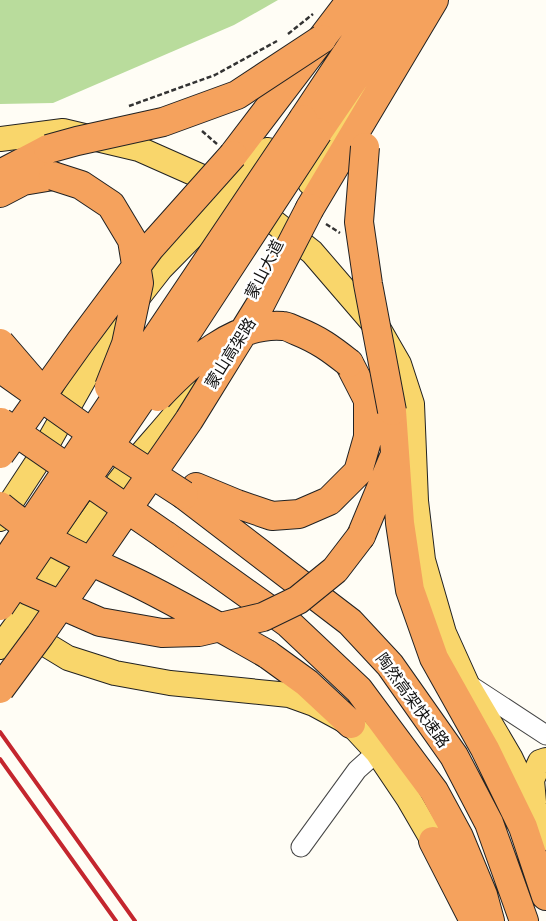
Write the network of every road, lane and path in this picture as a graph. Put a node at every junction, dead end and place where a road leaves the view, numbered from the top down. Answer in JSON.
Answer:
{"nodes":[{"id":1,"x":351,"y":0,"type":"edge"},
{"id":2,"x":371,"y":0,"type":"edge"},
{"id":3,"x":382,"y":0,"type":"edge"},
{"id":4,"x":408,"y":0,"type":"edge"},
{"id":5,"x":421,"y":0,"type":"edge"},
{"id":6,"x":434,"y":0,"type":"edge"},
{"id":7,"x":314,"y":12,"type":"dead end"},
{"id":8,"x":322,"y":39,"type":"junction"},
{"id":9,"x":379,"y":89,"type":"junction"},
{"id":10,"x":126,"y":108,"type":"dead end"},
{"id":11,"x":0,"y":139,"type":"edge"},
{"id":12,"x":48,"y":149,"type":"junction"},
{"id":13,"x":0,"y":158,"type":"edge"},
{"id":14,"x":0,"y":174,"type":"edge"},
{"id":15,"x":236,"y":192,"type":"junction"},
{"id":16,"x":0,"y":193,"type":"edge"},
{"id":17,"x":284,"y":230,"type":"junction"},
{"id":18,"x":0,"y":343,"type":"edge"},
{"id":19,"x":0,"y":368,"type":"edge"},
{"id":20,"x":55,"y":407,"type":"junction"},
{"id":21,"x":0,"y":421,"type":"edge"},
{"id":22,"x":105,"y":450,"type":"junction"},
{"id":23,"x":395,"y":453,"type":"junction"},
{"id":24,"x":0,"y":454,"type":"edge"},
{"id":25,"x":190,"y":491,"type":"junction"},
{"id":26,"x":0,"y":506,"type":"edge"},
{"id":27,"x":0,"y":518,"type":"edge"},
{"id":28,"x":0,"y":569,"type":"edge"},
{"id":29,"x":5,"y":615,"type":"edge"},
{"id":30,"x":0,"y":647,"type":"edge"},
{"id":31,"x":467,"y":684,"type":"junction"},
{"id":32,"x":0,"y":690,"type":"edge"},
{"id":33,"x":351,"y":724,"type":"junction"},
{"id":34,"x":546,"y":736,"type":"edge"},
{"id":35,"x":377,"y":752,"type":"junction"},
{"id":36,"x":546,"y":760,"type":"edge"},
{"id":37,"x":535,"y":809,"type":"junction"},
{"id":38,"x":546,"y":838,"type":"edge"},
{"id":39,"x":433,"y":841,"type":"joint"},
{"id":40,"x":301,"y":847,"type":"dead end"},
{"id":41,"x":546,"y":896,"type":"edge"},
{"id":42,"x":474,"y":921,"type":"edge"},
{"id":43,"x":490,"y":921,"type":"edge"},
{"id":44,"x":524,"y":921,"type":"edge"}],
"edges":[{"from":1,"to":8,"type":"highway"},
{"from":2,"to":15,"type":"main road"},
{"from":3,"to":22,"type":"highway","bridge":true},
{"from":4,"to":22,"type":"highway","bridge":true},
{"from":5,"to":17,"type":"main road","name":"蒙山大道"},
{"from":6,"to":9,"type":"highway","name":"蒙山高架路"},
{"from":7,"to":10,"type":"path"},
{"from":8,"to":12,"type":"highway","bridge":true},
{"from":8,"to":24,"type":"highway","bridge":true},
{"from":9,"to":23,"type":"highway","bridge":true},
{"from":9,"to":32,"type":"highway","name":"蒙山高架路","bridge":true},
{"from":11,"to":15,"type":"main road"},
{"from":12,"to":13,"type":"highway"},
{"from":12,"to":14,"type":"highway"},
{"from":15,"to":17,"type":"main road"},
{"from":15,"to":27,"type":"main road"},
{"from":16,"to":22,"type":"highway","bridge":true},
{"from":17,"to":29,"type":"main road","name":"蒙山大道"},
{"from":17,"to":31,"type":"main road"},
{"from":18,"to":20,"type":"highway","bridge":true},
{"from":19,"to":20,"type":"highway","bridge":true},
{"from":20,"to":22,"type":"highway","bridge":true},
{"from":21,"to":43,"type":"highway","bridge":true},
{"from":22,"to":25,"type":"highway","bridge":true},
{"from":22,"to":25,"type":"highway","bridge":true},
{"from":22,"to":28,"type":"highway","bridge":true},
{"from":22,"to":29,"type":"highway","bridge":true},
{"from":23,"to":28,"type":"highway","bridge":true},
{"from":23,"to":41,"type":"highway"},
{"from":25,"to":44,"type":"highway","name":"陶然高架快速路"},
{"from":26,"to":33,"type":"highway","bridge":true},
{"from":29,"to":30,"type":"main road","name":"蒙山大道"},
{"from":29,"to":33,"type":"main road"},
{"from":31,"to":34,"type":"street"},
{"from":31,"to":37,"type":"main road"},
{"from":33,"to":35,"type":"main road"},
{"from":35,"to":39,"type":"main road"},
{"from":35,"to":40,"type":"street"},
{"from":36,"to":37,"type":"main road"},
{"from":37,"to":38,"type":"main road"},
{"from":39,"to":42,"type":"highway"}]}
